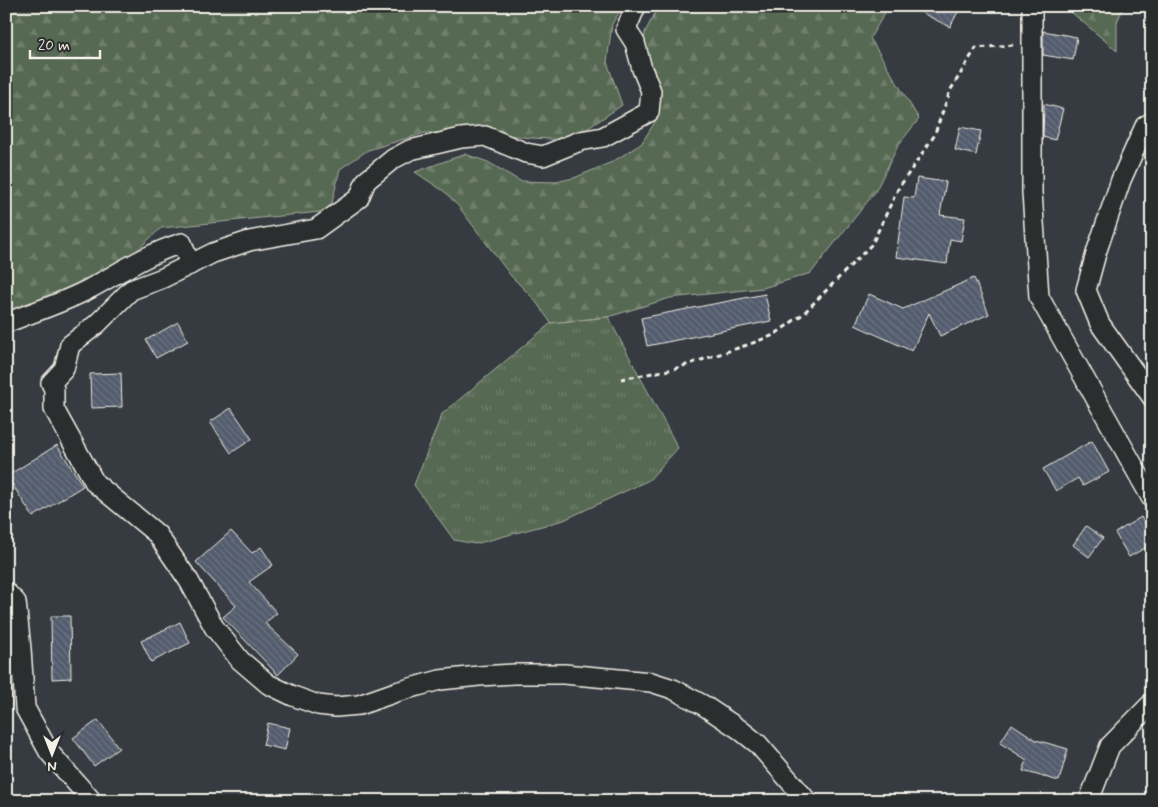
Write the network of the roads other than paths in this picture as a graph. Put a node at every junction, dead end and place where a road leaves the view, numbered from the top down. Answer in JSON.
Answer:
{"nodes":[{"id":1,"x":636,"y":6,"type":"edge"},
{"id":2,"x":1032,"y":6,"type":"edge"},
{"id":3,"x":1152,"y":122,"type":"edge"},
{"id":4,"x":190,"y":265,"type":"junction"},
{"id":5,"x":6,"y":323,"type":"edge"},
{"id":6,"x":1152,"y":397,"type":"edge"},
{"id":7,"x":1152,"y":499,"type":"edge"},
{"id":8,"x":6,"y":592,"type":"edge"},
{"id":9,"x":1152,"y":703,"type":"edge"},
{"id":10,"x":92,"y":801,"type":"edge"},
{"id":11,"x":807,"y":801,"type":"edge"},
{"id":12,"x":1091,"y":801,"type":"edge"}],
"edges":[{"from":1,"to":4,"type":"street"},
{"from":2,"to":7,"type":"street"},
{"from":3,"to":6,"type":"street"},
{"from":4,"to":5,"type":"street"},
{"from":4,"to":11,"type":"street"},
{"from":8,"to":10,"type":"street"},
{"from":9,"to":12,"type":"street"}]}
